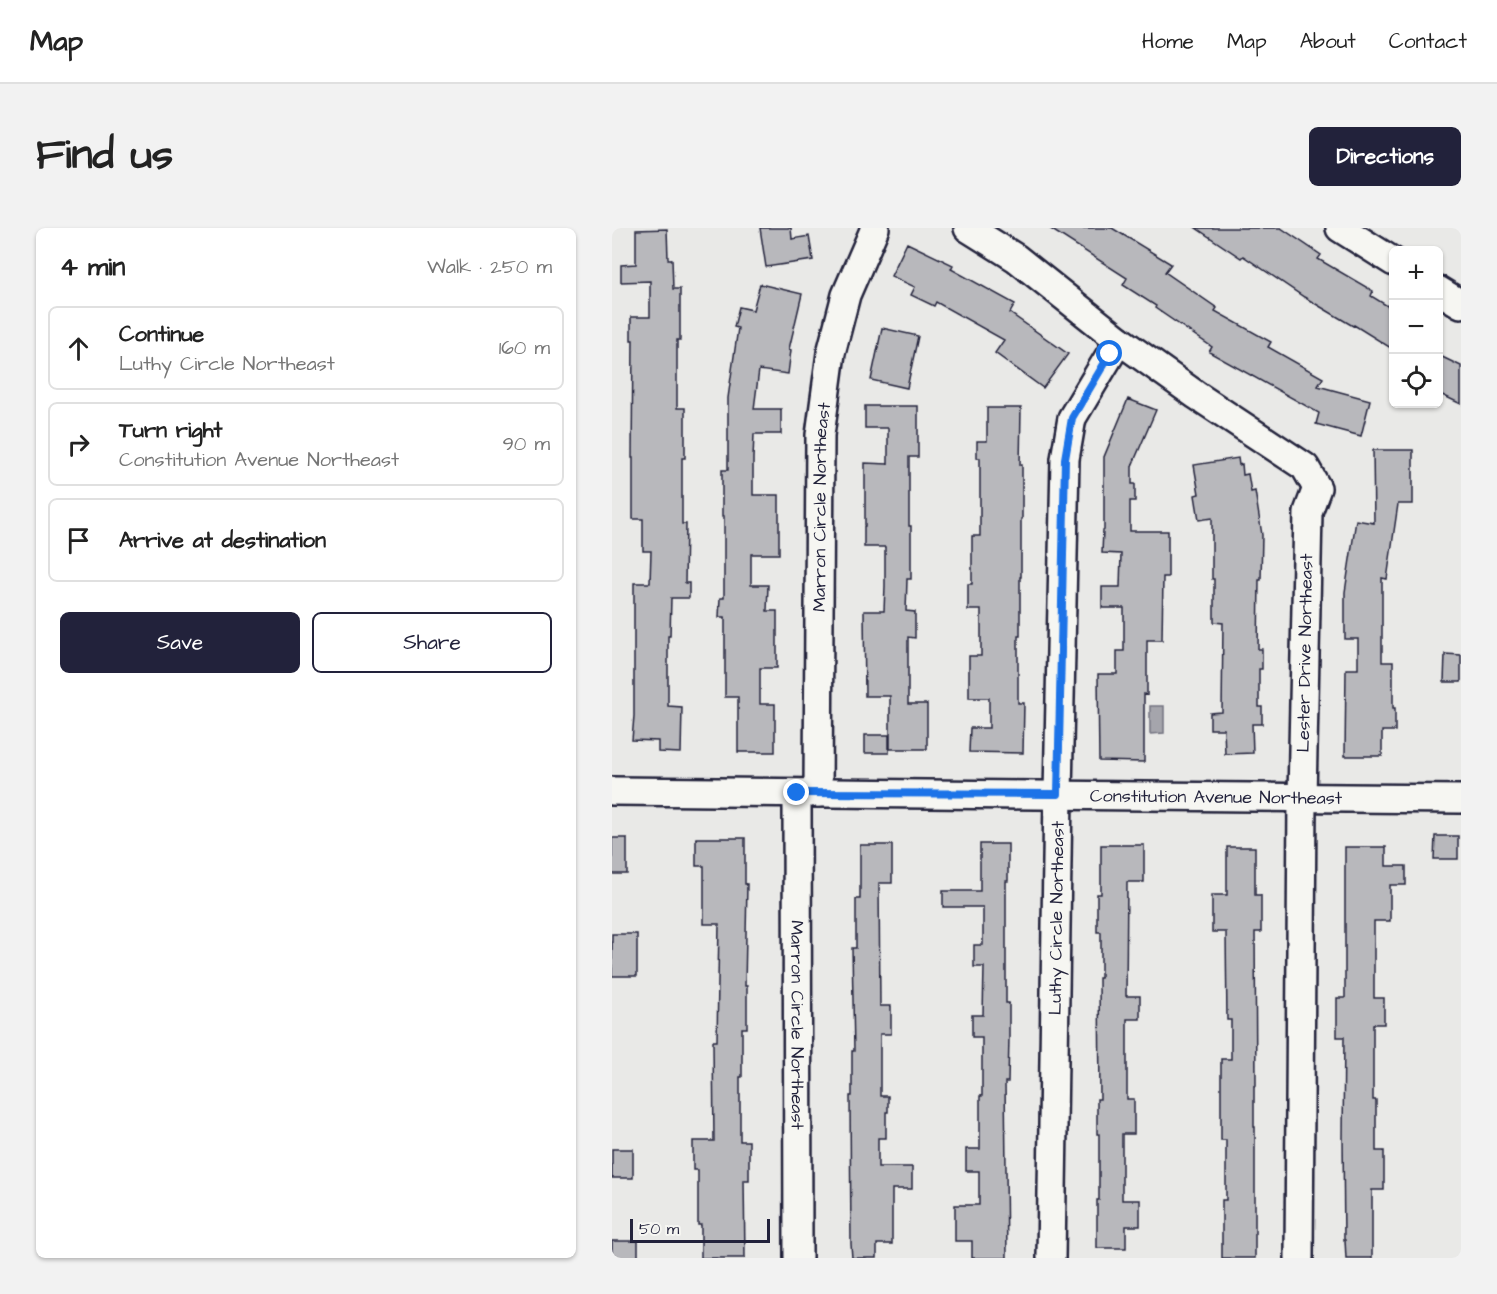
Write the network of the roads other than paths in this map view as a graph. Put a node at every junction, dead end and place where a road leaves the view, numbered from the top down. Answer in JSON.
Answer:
{"nodes":[{"id":1,"x":875,"y":228,"type":"edge"},
{"id":2,"x":968,"y":228,"type":"edge"},
{"id":3,"x":1340,"y":228,"type":"edge"},
{"id":4,"x":1389,"y":259,"type":"edge"},
{"id":5,"x":1443,"y":293,"type":"edge"},
{"id":6,"x":1461,"y":304,"type":"edge"},
{"id":7,"x":1119,"y":340,"type":"junction"},
{"id":8,"x":612,"y":791,"type":"edge"},
{"id":9,"x":808,"y":793,"type":"junction"},
{"id":10,"x":1058,"y":794,"type":"junction"},
{"id":11,"x":1302,"y":797,"type":"junction"},
{"id":12,"x":1461,"y":799,"type":"edge"},
{"id":13,"x":798,"y":1258,"type":"edge"},
{"id":14,"x":1051,"y":1258,"type":"edge"},
{"id":15,"x":1299,"y":1258,"type":"edge"}],
"edges":[{"from":1,"to":9,"type":"street","name":"Marron Circle Northeast"},
{"from":2,"to":7,"type":"street","name":"Lester Drive Northeast"},
{"from":3,"to":4,"type":"street"},
{"from":5,"to":6,"type":"street"},
{"from":7,"to":10,"type":"street","name":"Luthy Circle Northeast"},
{"from":7,"to":11,"type":"street","name":"Lester Drive Northeast"},
{"from":8,"to":9,"type":"street","name":"Constitution Avenue Northeast"},
{"from":9,"to":10,"type":"street","name":"Constitution Avenue Northeast"},
{"from":9,"to":13,"type":"street","name":"Marron Circle Northeast"},
{"from":10,"to":11,"type":"street","name":"Constitution Avenue Northeast"},
{"from":10,"to":14,"type":"street","name":"Luthy Circle Northeast"},
{"from":11,"to":12,"type":"street","name":"Constitution Avenue Northeast"},
{"from":11,"to":15,"type":"street","name":"Lester Drive Northeast"}]}
